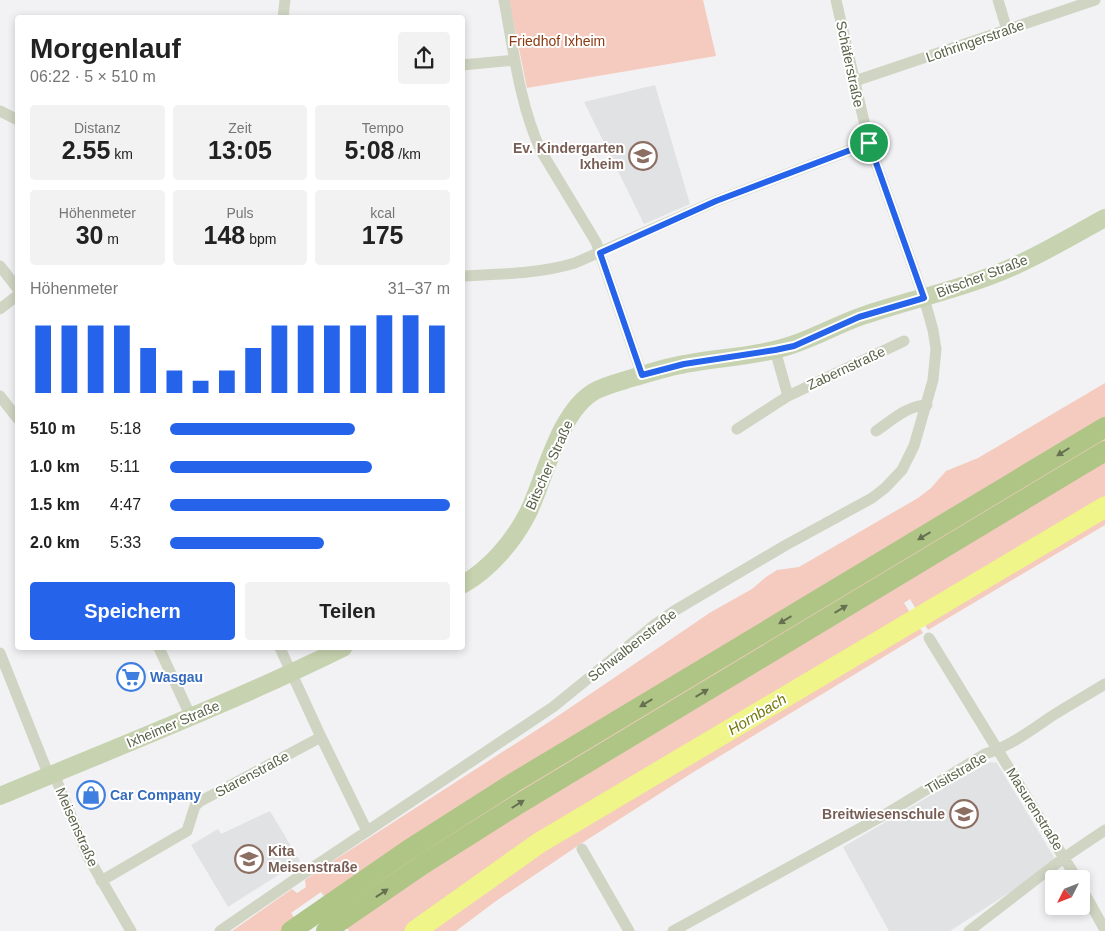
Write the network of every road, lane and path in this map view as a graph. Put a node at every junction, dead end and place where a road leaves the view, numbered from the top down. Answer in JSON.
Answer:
{"nodes":[{"id":1,"x":285,"y":0,"type":"edge"},
{"id":2,"x":504,"y":0,"type":"edge"},
{"id":3,"x":836,"y":0,"type":"edge"},
{"id":4,"x":998,"y":0,"type":"edge"},
{"id":5,"x":1095,"y":0,"type":"edge"},
{"id":6,"x":283,"y":15,"type":"edge"},
{"id":7,"x":1007,"y":30,"type":"junction"},
{"id":8,"x":515,"y":60,"type":"junction"},
{"id":9,"x":465,"y":65,"type":"edge"},
{"id":10,"x":855,"y":81,"type":"junction"},
{"id":11,"x":0,"y":111,"type":"edge"},
{"id":12,"x":15,"y":118,"type":"edge"},
{"id":13,"x":869,"y":143,"type":"junction"},
{"id":14,"x":1105,"y":218,"type":"edge"},
{"id":15,"x":600,"y":253,"type":"junction"},
{"id":16,"x":0,"y":266,"type":"edge"},
{"id":17,"x":465,"y":276,"type":"edge"},
{"id":18,"x":15,"y":285,"type":"edge"},
{"id":19,"x":15,"y":297,"type":"edge"},
{"id":20,"x":924,"y":298,"type":"junction"},
{"id":21,"x":0,"y":309,"type":"edge"},
{"id":22,"x":904,"y":341,"type":"dead end"},
{"id":23,"x":775,"y":350,"type":"junction"},
{"id":24,"x":642,"y":375,"type":"junction"},
{"id":25,"x":0,"y":396,"type":"edge"},
{"id":26,"x":788,"y":396,"type":"junction"},
{"id":27,"x":927,"y":405,"type":"junction"},
{"id":28,"x":15,"y":415,"type":"edge"},
{"id":29,"x":1105,"y":427,"type":"edge"},
{"id":30,"x":737,"y":429,"type":"dead end"},
{"id":31,"x":876,"y":431,"type":"dead end"},
{"id":32,"x":1105,"y":451,"type":"edge"},
{"id":33,"x":465,"y":583,"type":"edge"},
{"id":34,"x":930,"y":638,"type":"dead end"},
{"id":35,"x":159,"y":650,"type":"edge"},
{"id":36,"x":281,"y":650,"type":"edge"},
{"id":37,"x":339,"y":650,"type":"edge"},
{"id":38,"x":0,"y":653,"type":"edge"},
{"id":39,"x":292,"y":673,"type":"junction"},
{"id":40,"x":1105,"y":684,"type":"edge"},
{"id":41,"x":191,"y":716,"type":"junction"},
{"id":42,"x":321,"y":738,"type":"junction"},
{"id":43,"x":998,"y":750,"type":"junction"},
{"id":44,"x":51,"y":774,"type":"junction"},
{"id":45,"x":0,"y":796,"type":"edge"},
{"id":46,"x":192,"y":817,"type":"joint"},
{"id":47,"x":1105,"y":830,"type":"edge"},
{"id":48,"x":367,"y":832,"type":"junction"},
{"id":49,"x":582,"y":848,"type":"dead end"},
{"id":50,"x":1065,"y":857,"type":"junction"},
{"id":51,"x":1072,"y":870,"type":"edge"},
{"id":52,"x":101,"y":881,"type":"junction"},
{"id":53,"x":1090,"y":903,"type":"edge"},
{"id":54,"x":333,"y":926,"type":"edge"},
{"id":55,"x":296,"y":928,"type":"edge"},
{"id":56,"x":1105,"y":930,"type":"edge"},
{"id":57,"x":130,"y":931,"type":"edge"},
{"id":58,"x":220,"y":931,"type":"edge"},
{"id":59,"x":629,"y":931,"type":"edge"},
{"id":60,"x":673,"y":931,"type":"edge"},
{"id":61,"x":969,"y":931,"type":"edge"}],
"edges":[{"from":1,"to":6,"type":"street"},
{"from":2,"to":8,"type":"street"},
{"from":3,"to":10,"type":"street","name":"Schäferstraße"},
{"from":4,"to":7,"type":"street"},
{"from":5,"to":7,"type":"street","name":"Lothringerstraße"},
{"from":7,"to":10,"type":"street","name":"Lothringerstraße"},
{"from":8,"to":9,"type":"street"},
{"from":8,"to":15,"type":"street"},
{"from":10,"to":13,"type":"street","name":"Schäferstraße"},
{"from":11,"to":12,"type":"street"},
{"from":13,"to":15,"type":"street"},
{"from":13,"to":20,"type":"street","name":"Schäferstraße"},
{"from":14,"to":20,"type":"main road","name":"Bitscher Straße"},
{"from":15,"to":17,"type":"street"},
{"from":15,"to":24,"type":"street"},
{"from":16,"to":18,"type":"street"},
{"from":19,"to":21,"type":"street"},
{"from":20,"to":23,"type":"main road","name":"Bitscher Straße"},
{"from":20,"to":27,"type":"street","name":"Schwalbenstraße"},
{"from":22,"to":26,"type":"street","name":"Zabernstraße"},
{"from":23,"to":24,"type":"main road","name":"Bitscher Straße"},
{"from":23,"to":26,"type":"street","name":"Zabernstraße"},
{"from":24,"to":33,"type":"main road","name":"Bitscher Straße"},
{"from":25,"to":28,"type":"street"},
{"from":26,"to":30,"type":"street","name":"Zabernstraße"},
{"from":27,"to":31,"type":"street"},
{"from":27,"to":48,"type":"street","name":"Schwalbenstraße"},
{"from":29,"to":55,"type":"highway","one_way":true},
{"from":54,"to":32,"type":"highway","one_way":true},
{"from":34,"to":43,"type":"street","name":"Masurenstraße"},
{"from":35,"to":41,"type":"street"},
{"from":36,"to":39,"type":"street"},
{"from":37,"to":39,"type":"main road","name":"Ixheimer Straße"},
{"from":38,"to":44,"type":"street","name":"Meisenstraße"},
{"from":39,"to":41,"type":"main road","name":"Ixheimer Straße"},
{"from":39,"to":42,"type":"street"},
{"from":40,"to":43,"type":"street","name":"Tilsitstraße"},
{"from":41,"to":44,"type":"main road","name":"Ixheimer Straße"},
{"from":42,"to":46,"type":"street","name":"Starenstraße"},
{"from":42,"to":48,"type":"street"},
{"from":43,"to":50,"type":"street","name":"Masurenstraße"},
{"from":43,"to":60,"type":"street","name":"Tilsitstraße"},
{"from":44,"to":45,"type":"main road","name":"Ixheimer Straße"},
{"from":44,"to":52,"type":"street","name":"Meisenstraße"},
{"from":46,"to":52,"type":"street","name":"Meisenstraße"},
{"from":47,"to":50,"type":"street"},
{"from":48,"to":58,"type":"street","name":"Schwalbenstraße"},
{"from":49,"to":59,"type":"street"},
{"from":50,"to":51,"type":"street","name":"Masurenstraße"},
{"from":50,"to":61,"type":"street"},
{"from":52,"to":57,"type":"street","name":"Meisenstraße"},
{"from":53,"to":56,"type":"street"}]}
